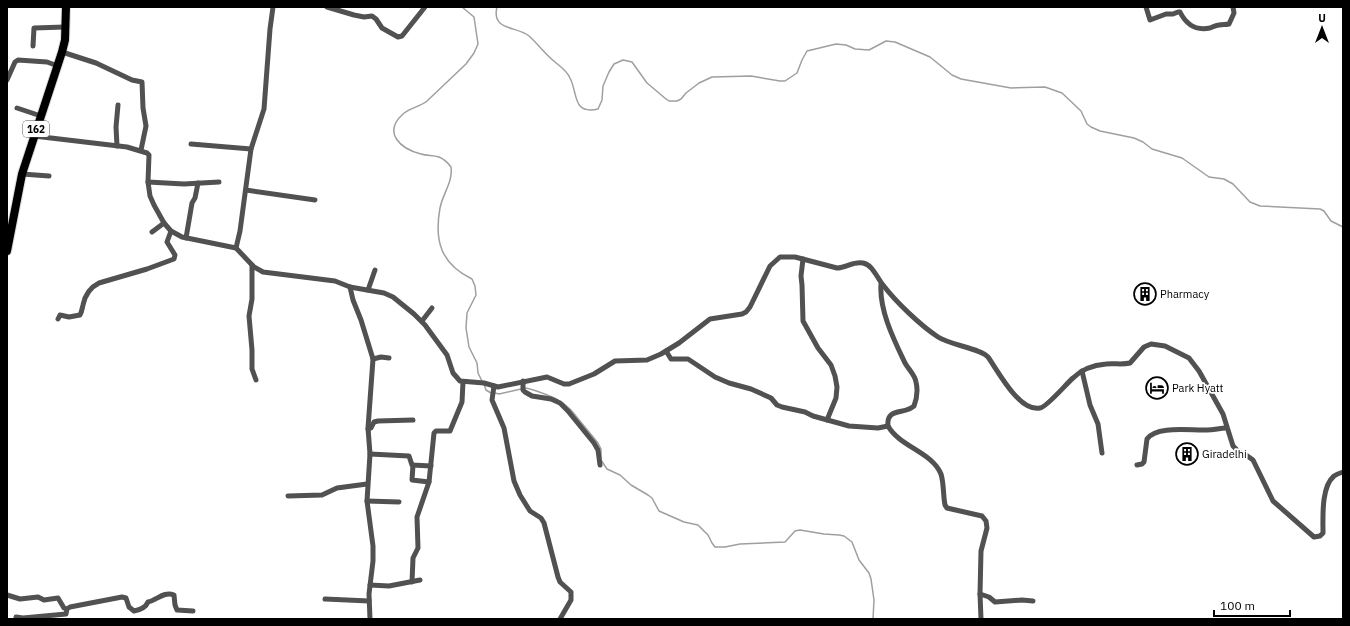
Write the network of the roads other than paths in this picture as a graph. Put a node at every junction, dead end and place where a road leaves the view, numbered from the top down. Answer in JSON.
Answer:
{"nodes":[{"id":1,"x":66,"y":7,"type":"edge"},
{"id":2,"x":273,"y":7,"type":"edge"},
{"id":3,"x":327,"y":7,"type":"edge"},
{"id":4,"x":425,"y":7,"type":"edge"},
{"id":5,"x":1146,"y":7,"type":"edge"},
{"id":6,"x":1233,"y":7,"type":"edge"},
{"id":7,"x":66,"y":27,"type":"junction"},
{"id":8,"x":33,"y":46,"type":"dead end"},
{"id":9,"x":62,"y":52,"type":"junction"},
{"id":10,"x":58,"y":66,"type":"junction"},
{"id":11,"x":7,"y":80,"type":"edge"},
{"id":12,"x":118,"y":105,"type":"dead end"},
{"id":13,"x":17,"y":108,"type":"dead end"},
{"id":14,"x":41,"y":116,"type":"junction"},
{"id":15,"x":34,"y":136,"type":"junction"},
{"id":16,"x":191,"y":144,"type":"dead end"},
{"id":17,"x":117,"y":146,"type":"junction"},
{"id":18,"x":251,"y":149,"type":"junction"},
{"id":19,"x":141,"y":150,"type":"junction"},
{"id":20,"x":22,"y":174,"type":"junction"},
{"id":21,"x":49,"y":176,"type":"dead end"},
{"id":22,"x":148,"y":182,"type":"junction"},
{"id":23,"x":219,"y":182,"type":"dead end"},
{"id":24,"x":198,"y":183,"type":"junction"},
{"id":25,"x":246,"y":190,"type":"junction"},
{"id":26,"x":315,"y":200,"type":"dead end"},
{"id":27,"x":164,"y":223,"type":"junction"},
{"id":28,"x":171,"y":231,"type":"junction"},
{"id":29,"x":152,"y":232,"type":"dead end"},
{"id":30,"x":186,"y":238,"type":"junction"},
{"id":31,"x":236,"y":248,"type":"junction"},
{"id":32,"x":7,"y":251,"type":"edge"},
{"id":33,"x":803,"y":259,"type":"junction"},
{"id":34,"x":252,"y":265,"type":"junction"},
{"id":35,"x":375,"y":270,"type":"dead end"},
{"id":36,"x":882,"y":284,"type":"junction"},
{"id":37,"x":350,"y":287,"type":"junction"},
{"id":38,"x":368,"y":290,"type":"junction"},
{"id":39,"x":432,"y":308,"type":"dead end"},
{"id":40,"x":58,"y":319,"type":"dead end"},
{"id":41,"x":422,"y":321,"type":"junction"},
{"id":42,"x":666,"y":351,"type":"junction"},
{"id":43,"x":390,"y":358,"type":"dead end"},
{"id":44,"x":373,"y":359,"type":"junction"},
{"id":45,"x":1082,"y":371,"type":"junction"},
{"id":46,"x":256,"y":380,"type":"dead end"},
{"id":47,"x":463,"y":382,"type":"junction"},
{"id":48,"x":523,"y":385,"type":"junction"},
{"id":49,"x":494,"y":388,"type":"junction"},
{"id":50,"x":413,"y":420,"type":"dead end"},
{"id":51,"x":828,"y":420,"type":"junction"},
{"id":52,"x":888,"y":426,"type":"junction"},
{"id":53,"x":1226,"y":428,"type":"junction"},
{"id":54,"x":368,"y":429,"type":"junction"},
{"id":55,"x":1102,"y":452,"type":"dead end"},
{"id":56,"x":370,"y":454,"type":"junction"},
{"id":57,"x":413,"y":465,"type":"junction"},
{"id":58,"x":600,"y":465,"type":"dead end"},
{"id":59,"x":1137,"y":465,"type":"dead end"},
{"id":60,"x":431,"y":466,"type":"junction"},
{"id":61,"x":1343,"y":472,"type":"edge"},
{"id":62,"x":429,"y":482,"type":"junction"},
{"id":63,"x":367,"y":484,"type":"junction"},
{"id":64,"x":288,"y":496,"type":"dead end"},
{"id":65,"x":367,"y":501,"type":"junction"},
{"id":66,"x":399,"y":502,"type":"dead end"},
{"id":67,"x":420,"y":580,"type":"dead end"},
{"id":68,"x":412,"y":582,"type":"junction"},
{"id":69,"x":370,"y":585,"type":"junction"},
{"id":70,"x":980,"y":594,"type":"junction"},
{"id":71,"x":7,"y":595,"type":"edge"},
{"id":72,"x":325,"y":599,"type":"dead end"},
{"id":73,"x":369,"y":601,"type":"junction"},
{"id":74,"x":1033,"y":602,"type":"dead end"},
{"id":75,"x":67,"y":609,"type":"junction"},
{"id":76,"x":193,"y":611,"type":"dead end"},
{"id":77,"x":16,"y":617,"type":"dead end"},
{"id":78,"x":370,"y":619,"type":"edge"},
{"id":79,"x":560,"y":619,"type":"edge"},
{"id":80,"x":981,"y":619,"type":"edge"}],
"edges":[{"from":1,"to":7,"type":"main road","number":"162"},
{"from":2,"to":18,"type":"street"},
{"from":3,"to":4,"type":"street"},
{"from":5,"to":6,"type":"street"},
{"from":7,"to":8,"type":"street"},
{"from":7,"to":9,"type":"main road","number":"162"},
{"from":9,"to":10,"type":"main road","number":"162"},
{"from":9,"to":19,"type":"street"},
{"from":10,"to":11,"type":"street"},
{"from":10,"to":14,"type":"main road","number":"162"},
{"from":12,"to":17,"type":"street"},
{"from":13,"to":14,"type":"street"},
{"from":14,"to":15,"type":"main road","number":"162"},
{"from":15,"to":17,"type":"street"},
{"from":15,"to":20,"type":"main road","number":"162"},
{"from":16,"to":18,"type":"street"},
{"from":17,"to":19,"type":"street"},
{"from":18,"to":25,"type":"street"},
{"from":19,"to":22,"type":"street"},
{"from":20,"to":21,"type":"street"},
{"from":20,"to":32,"type":"main road","number":"162"},
{"from":22,"to":24,"type":"street"},
{"from":22,"to":27,"type":"street"},
{"from":23,"to":24,"type":"street"},
{"from":24,"to":30,"type":"street"},
{"from":25,"to":26,"type":"street"},
{"from":25,"to":31,"type":"street"},
{"from":27,"to":28,"type":"street"},
{"from":27,"to":29,"type":"street"},
{"from":28,"to":30,"type":"street"},
{"from":28,"to":40,"type":"street"},
{"from":30,"to":31,"type":"street"},
{"from":31,"to":34,"type":"street"},
{"from":33,"to":36,"type":"street"},
{"from":33,"to":42,"type":"street"},
{"from":33,"to":51,"type":"street"},
{"from":34,"to":37,"type":"street"},
{"from":34,"to":46,"type":"street"},
{"from":35,"to":38,"type":"street"},
{"from":36,"to":45,"type":"street"},
{"from":36,"to":52,"type":"street"},
{"from":37,"to":38,"type":"street"},
{"from":37,"to":44,"type":"street"},
{"from":38,"to":41,"type":"street"},
{"from":39,"to":41,"type":"street"},
{"from":41,"to":47,"type":"street"},
{"from":42,"to":48,"type":"street"},
{"from":42,"to":51,"type":"street"},
{"from":43,"to":44,"type":"street"},
{"from":44,"to":54,"type":"street"},
{"from":45,"to":53,"type":"street"},
{"from":45,"to":55,"type":"street"},
{"from":47,"to":49,"type":"street"},
{"from":47,"to":60,"type":"street"},
{"from":48,"to":49,"type":"street"},
{"from":48,"to":58,"type":"street"},
{"from":49,"to":79,"type":"street"},
{"from":50,"to":54,"type":"street"},
{"from":51,"to":52,"type":"street"},
{"from":52,"to":70,"type":"street"},
{"from":53,"to":59,"type":"street"},
{"from":53,"to":61,"type":"street"},
{"from":54,"to":56,"type":"street"},
{"from":56,"to":57,"type":"street"},
{"from":56,"to":63,"type":"street"},
{"from":57,"to":60,"type":"street"},
{"from":57,"to":62,"type":"street"},
{"from":60,"to":62,"type":"street"},
{"from":62,"to":68,"type":"street"},
{"from":63,"to":64,"type":"street"},
{"from":63,"to":65,"type":"street"},
{"from":65,"to":66,"type":"street"},
{"from":65,"to":69,"type":"street"},
{"from":67,"to":68,"type":"street"},
{"from":68,"to":69,"type":"street"},
{"from":69,"to":73,"type":"street"},
{"from":70,"to":74,"type":"street"},
{"from":70,"to":80,"type":"street"},
{"from":71,"to":75,"type":"street"},
{"from":72,"to":73,"type":"street"},
{"from":73,"to":78,"type":"street"},
{"from":75,"to":76,"type":"street"},
{"from":75,"to":77,"type":"street"}]}
